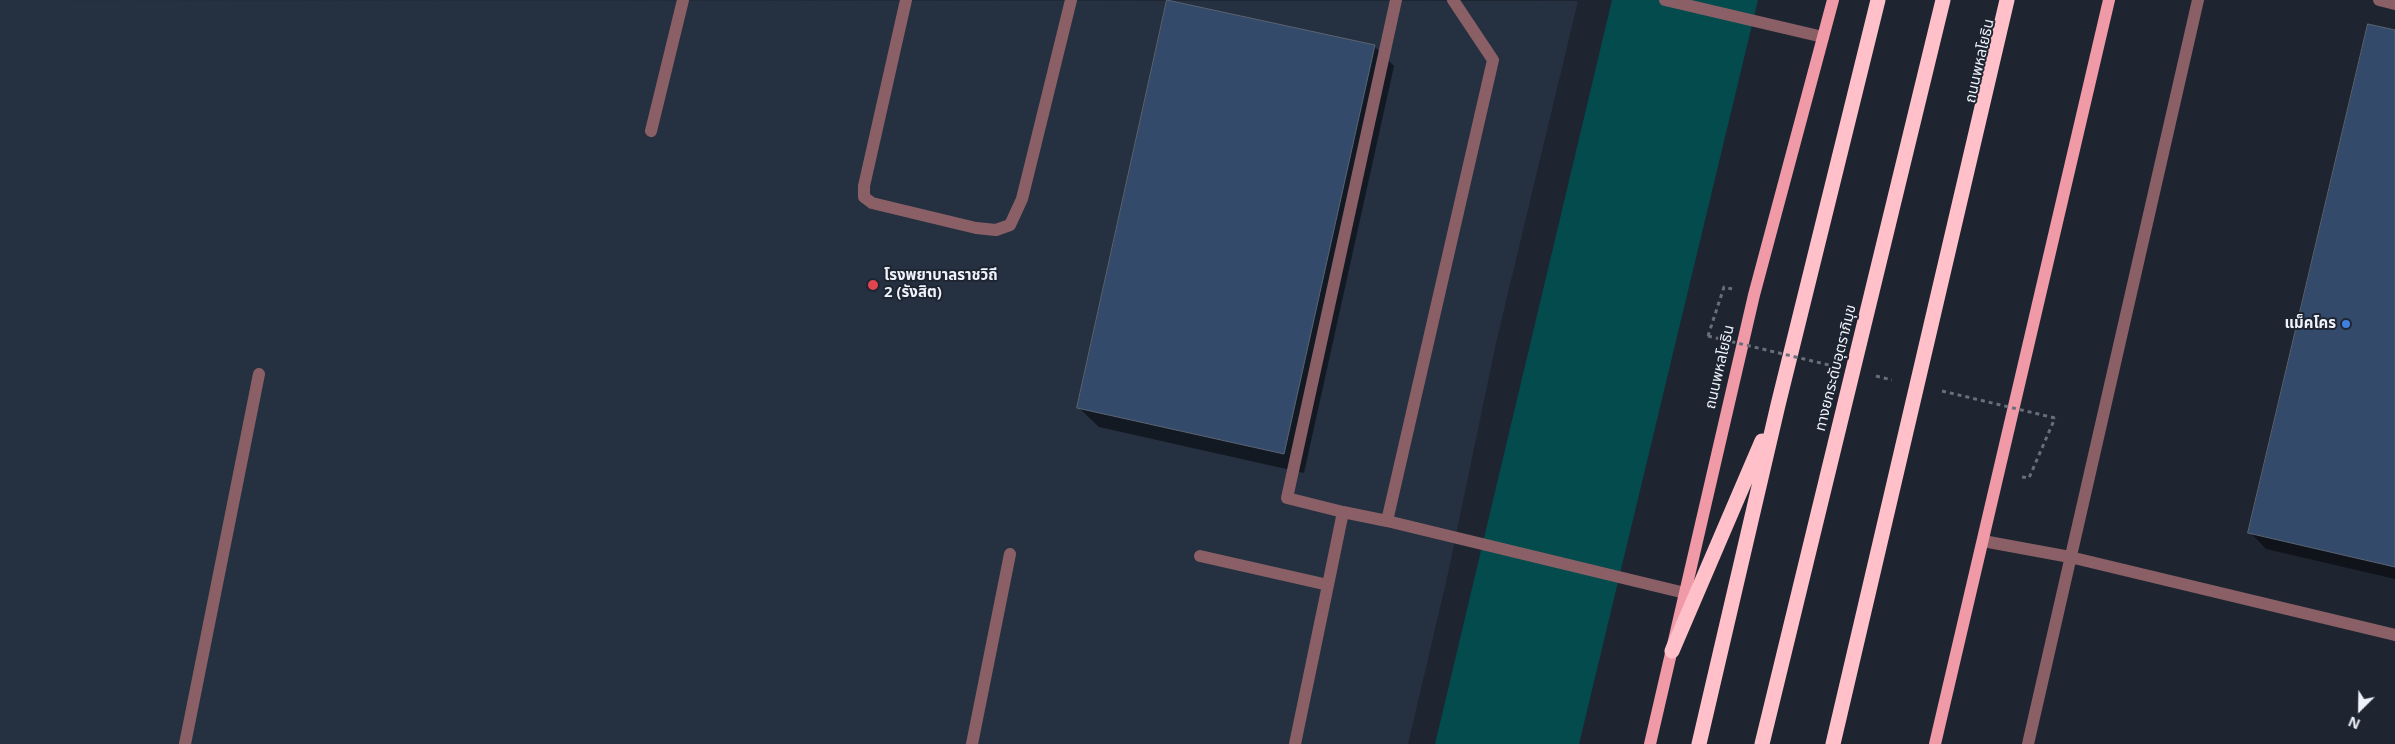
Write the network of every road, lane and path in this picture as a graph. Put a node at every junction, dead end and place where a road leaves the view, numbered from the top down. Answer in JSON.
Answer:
{"nodes":[{"id":1,"x":683,"y":0,"type":"edge"},
{"id":2,"x":906,"y":0,"type":"edge"},
{"id":3,"x":1071,"y":0,"type":"edge"},
{"id":4,"x":1396,"y":0,"type":"edge"},
{"id":5,"x":1453,"y":0,"type":"edge"},
{"id":6,"x":1665,"y":0,"type":"edge"},
{"id":7,"x":1833,"y":0,"type":"edge"},
{"id":8,"x":1878,"y":0,"type":"edge"},
{"id":9,"x":1943,"y":0,"type":"edge"},
{"id":10,"x":2007,"y":0,"type":"edge"},
{"id":11,"x":2013,"y":0,"type":"edge"},
{"id":12,"x":2109,"y":0,"type":"edge"},
{"id":13,"x":2198,"y":0,"type":"edge"},
{"id":14,"x":2379,"y":0,"type":"edge"},
{"id":15,"x":2395,"y":4,"type":"edge"},
{"id":16,"x":1823,"y":37,"type":"junction"},
{"id":17,"x":651,"y":131,"type":"dead end"},
{"id":18,"x":1754,"y":295,"type":"junction"},
{"id":19,"x":1833,"y":366,"type":"dead end"},
{"id":20,"x":259,"y":374,"type":"dead end"},
{"id":21,"x":1872,"y":375,"type":"dead end"},
{"id":22,"x":1900,"y":382,"type":"dead end"},
{"id":23,"x":1939,"y":391,"type":"dead end"},
{"id":24,"x":1778,"y":405,"type":"junction"},
{"id":25,"x":1999,"y":471,"type":"junction"},
{"id":26,"x":1343,"y":512,"type":"junction"},
{"id":27,"x":1387,"y":521,"type":"junction"},
{"id":28,"x":1983,"y":541,"type":"junction"},
{"id":29,"x":1010,"y":554,"type":"dead end"},
{"id":30,"x":1200,"y":556,"type":"dead end"},
{"id":31,"x":2070,"y":557,"type":"junction"},
{"id":32,"x":1328,"y":585,"type":"junction"},
{"id":33,"x":1685,"y":593,"type":"junction"},
{"id":34,"x":2395,"y":635,"type":"edge"},
{"id":35,"x":1672,"y":651,"type":"junction"},
{"id":36,"x":185,"y":744,"type":"edge"},
{"id":37,"x":972,"y":744,"type":"edge"},
{"id":38,"x":1295,"y":744,"type":"edge"},
{"id":39,"x":1650,"y":744,"type":"edge"},
{"id":40,"x":1699,"y":744,"type":"edge"},
{"id":41,"x":1762,"y":744,"type":"edge"},
{"id":42,"x":1833,"y":744,"type":"edge"},
{"id":43,"x":1838,"y":744,"type":"edge"},
{"id":44,"x":1935,"y":744,"type":"edge"},
{"id":45,"x":2028,"y":744,"type":"edge"}],
"edges":[{"from":1,"to":17,"type":"street"},
{"from":2,"to":3,"type":"street"},
{"from":4,"to":26,"type":"street"},
{"from":5,"to":27,"type":"street"},
{"from":6,"to":16,"type":"street"},
{"from":7,"to":16,"type":"main road","name":"ถนนพหลโยธิน"},
{"from":8,"to":24,"type":"highway"},
{"from":9,"to":41,"type":"highway","name":"ทางยกระดับอุตราภิมุข","bridge":true},
{"from":10,"to":42,"type":"highway","bridge":true},
{"from":11,"to":43,"type":"highway","name":"ถนนพหลโยธิน"},
{"from":12,"to":25,"type":"main road"},
{"from":13,"to":31,"type":"street"},
{"from":14,"to":15,"type":"street"},
{"from":16,"to":18,"type":"main road","name":"ถนนพหลโยธิน"},
{"from":18,"to":19,"type":"path","bridge":true},
{"from":18,"to":33,"type":"main road","name":"ถนนพหลโยธิน"},
{"from":20,"to":36,"type":"street"},
{"from":21,"to":22,"type":"path","bridge":true},
{"from":23,"to":25,"type":"path","bridge":true},
{"from":24,"to":35,"type":"highway"},
{"from":24,"to":40,"type":"highway"},
{"from":25,"to":28,"type":"main road"},
{"from":26,"to":27,"type":"street"},
{"from":26,"to":32,"type":"street"},
{"from":27,"to":33,"type":"street"},
{"from":28,"to":31,"type":"street"},
{"from":28,"to":44,"type":"main road"},
{"from":29,"to":37,"type":"street"},
{"from":30,"to":32,"type":"street"},
{"from":31,"to":34,"type":"street"},
{"from":31,"to":45,"type":"street"},
{"from":32,"to":38,"type":"street"},
{"from":33,"to":35,"type":"main road","name":"ถนนพหลโยธิน"},
{"from":35,"to":39,"type":"main road","name":"ถนนพหลโยธิน"}]}
